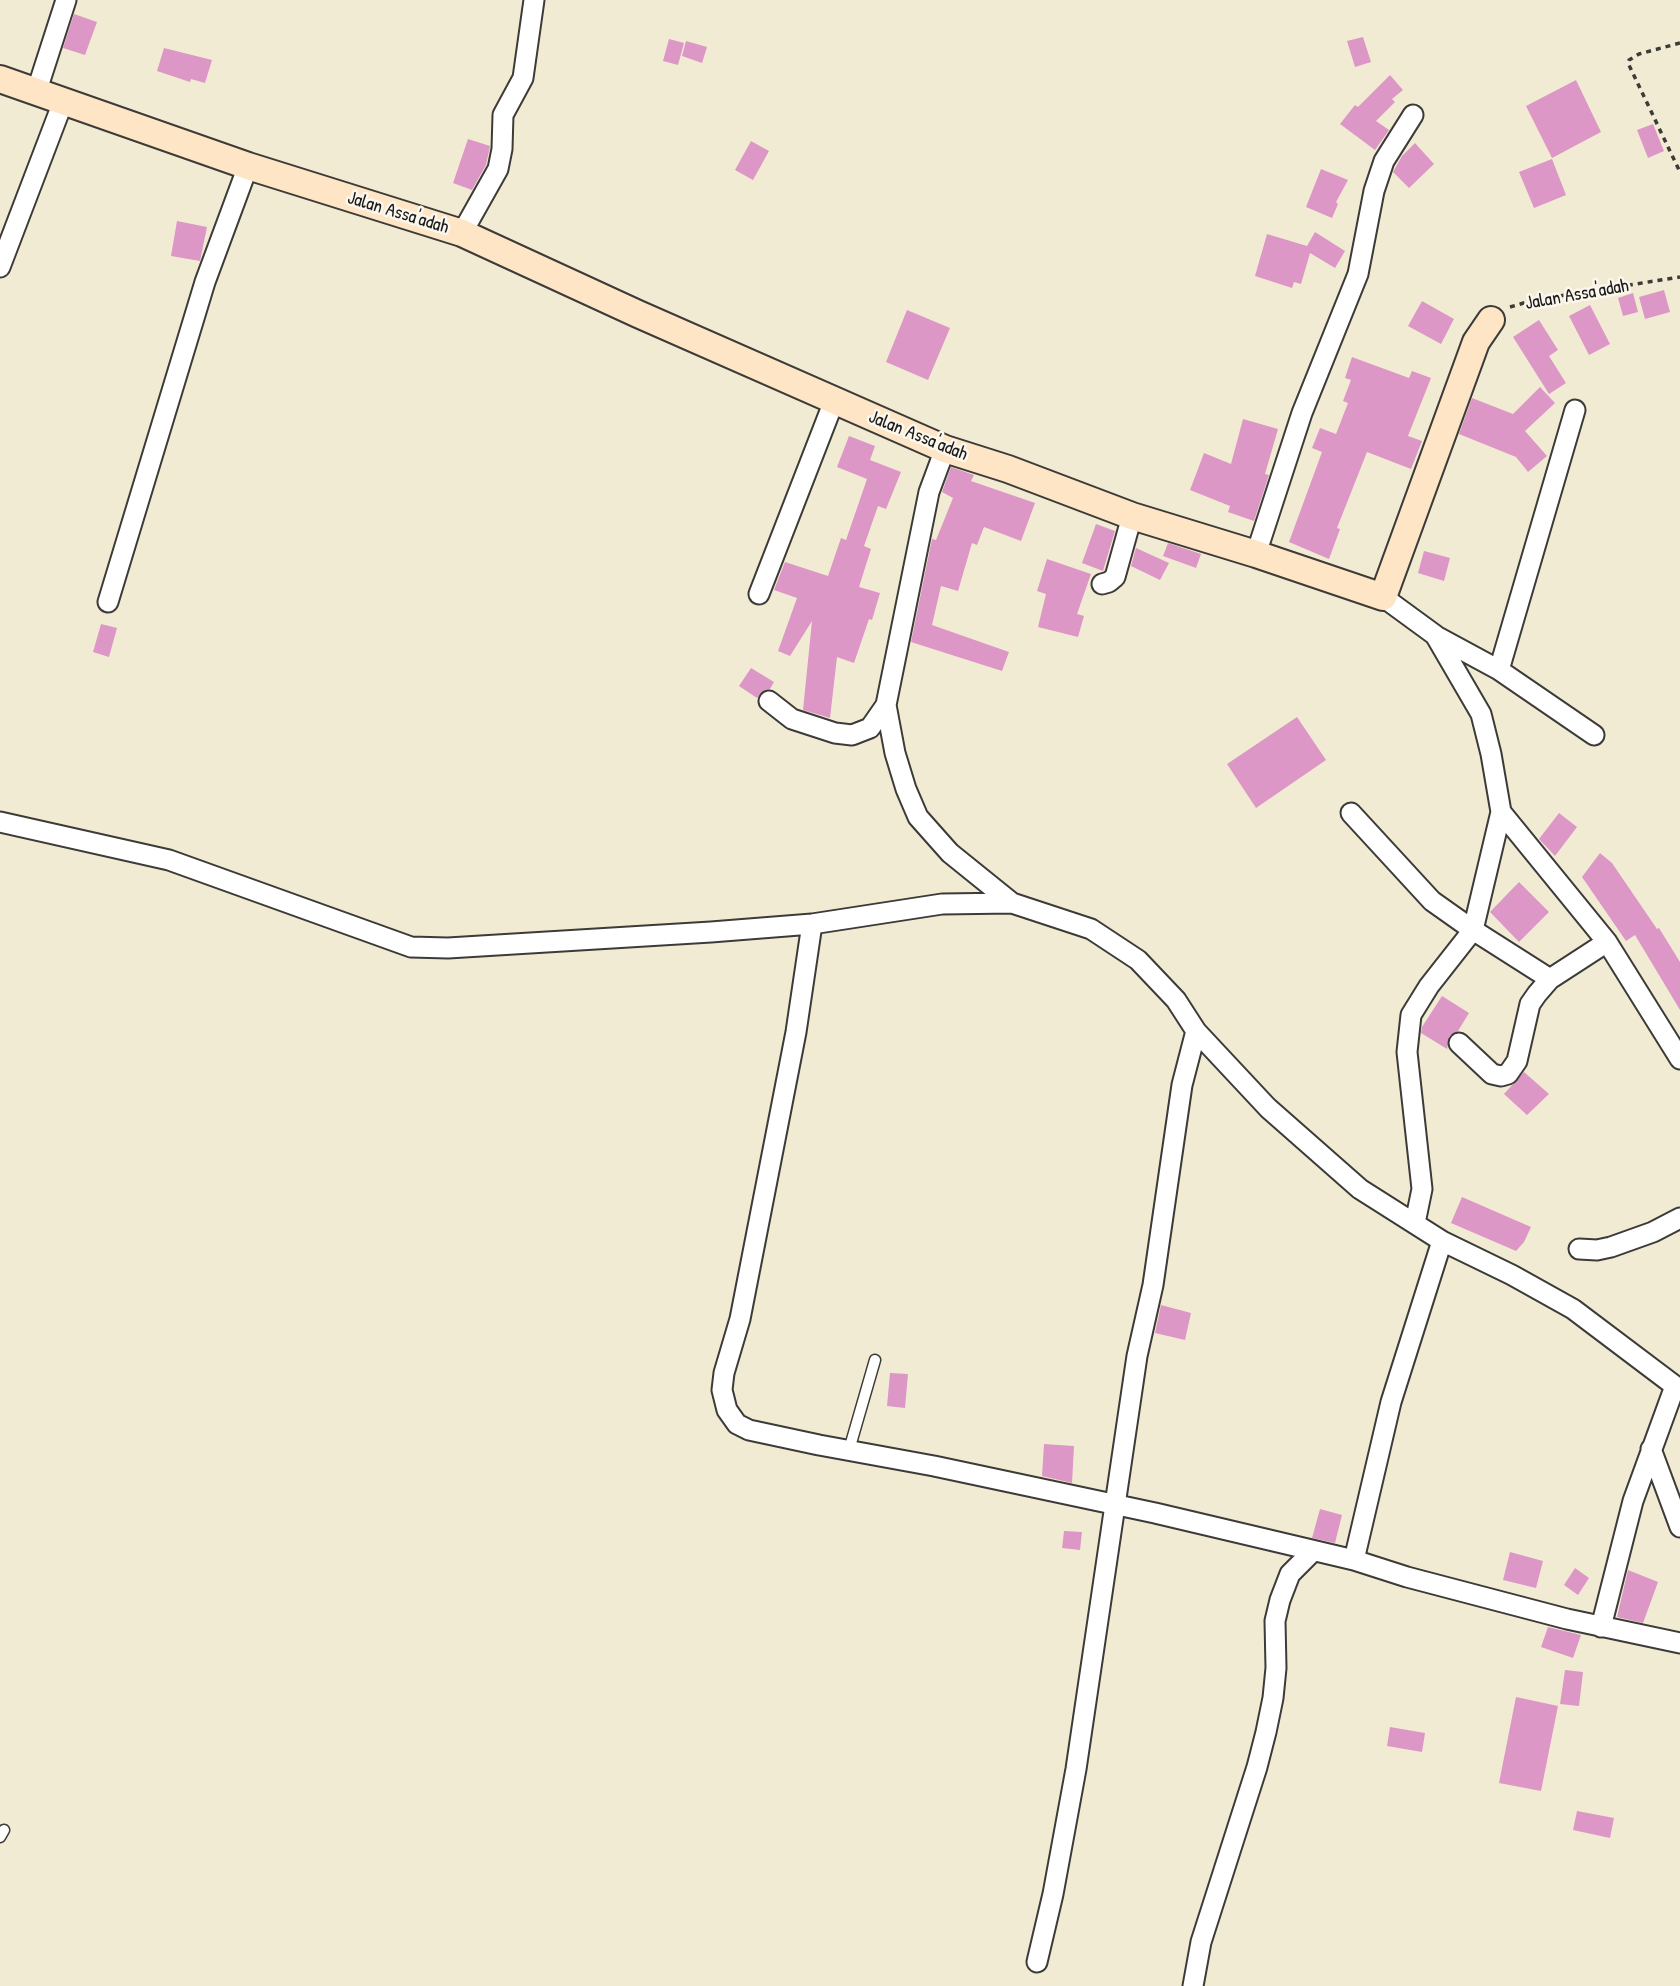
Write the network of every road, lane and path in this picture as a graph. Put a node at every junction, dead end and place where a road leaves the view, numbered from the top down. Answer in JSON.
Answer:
{"nodes":[{"id":1,"x":66,"y":0,"type":"edge"},
{"id":2,"x":534,"y":0,"type":"edge"},
{"id":3,"x":1680,"y":43,"type":"edge"},
{"id":4,"x":0,"y":79,"type":"edge"},
{"id":5,"x":36,"y":93,"type":"junction"},
{"id":6,"x":63,"y":102,"type":"junction"},
{"id":7,"x":1413,"y":115,"type":"dead end"},
{"id":8,"x":248,"y":166,"type":"junction"},
{"id":9,"x":1680,"y":173,"type":"edge"},
{"id":10,"x":462,"y":233,"type":"junction"},
{"id":11,"x":0,"y":267,"type":"edge"},
{"id":12,"x":1680,"y":278,"type":"edge"},
{"id":13,"x":1491,"y":320,"type":"joint"},
{"id":14,"x":834,"y":401,"type":"junction"},
{"id":15,"x":1574,"y":410,"type":"dead end"},
{"id":16,"x":945,"y":449,"type":"junction"},
{"id":17,"x":1132,"y":516,"type":"junction"},
{"id":18,"x":1256,"y":554,"type":"junction"},
{"id":19,"x":1102,"y":584,"type":"dead end"},
{"id":20,"x":759,"y":594,"type":"dead end"},
{"id":21,"x":1383,"y":597,"type":"junction"},
{"id":22,"x":108,"y":601,"type":"dead end"},
{"id":23,"x":1434,"y":635,"type":"junction"},
{"id":24,"x":1499,"y":670,"type":"junction"},
{"id":25,"x":769,"y":701,"type":"dead end"},
{"id":26,"x":887,"y":705,"type":"junction"},
{"id":27,"x":1594,"y":735,"type":"dead end"},
{"id":28,"x":1501,"y":812,"type":"junction"},
{"id":29,"x":1351,"y":813,"type":"dead end"},
{"id":30,"x":0,"y":822,"type":"edge"},
{"id":31,"x":1012,"y":902,"type":"junction"},
{"id":32,"x":812,"y":923,"type":"junction"},
{"id":33,"x":1473,"y":930,"type":"junction"},
{"id":34,"x":1607,"y":942,"type":"junction"},
{"id":35,"x":1550,"y":979,"type":"junction"},
{"id":36,"x":1196,"y":1031,"type":"junction"},
{"id":37,"x":1459,"y":1043,"type":"dead end"},
{"id":38,"x":1680,"y":1059,"type":"edge"},
{"id":39,"x":1680,"y":1218,"type":"edge"},
{"id":40,"x":1415,"y":1223,"type":"junction"},
{"id":41,"x":1443,"y":1241,"type":"junction"},
{"id":42,"x":1579,"y":1249,"type":"dead end"},
{"id":43,"x":875,"y":1360,"type":"dead end"},
{"id":44,"x":1678,"y":1387,"type":"edge"},
{"id":45,"x":1651,"y":1449,"type":"junction"},
{"id":46,"x":849,"y":1450,"type":"junction"},
{"id":47,"x":1116,"y":1505,"type":"junction"},
{"id":48,"x":1680,"y":1527,"type":"edge"},
{"id":49,"x":1313,"y":1551,"type":"junction"},
{"id":50,"x":1354,"y":1560,"type":"junction"},
{"id":51,"x":1601,"y":1627,"type":"junction"},
{"id":52,"x":1680,"y":1643,"type":"edge"},
{"id":53,"x":1037,"y":1962,"type":"dead end"},
{"id":54,"x":1193,"y":1986,"type":"edge"}],
"edges":[{"from":1,"to":5,"type":"street"},
{"from":2,"to":10,"type":"street"},
{"from":3,"to":9,"type":"path"},
{"from":4,"to":5,"type":"street","name":"Jalan Assa'adah"},
{"from":5,"to":6,"type":"street","name":"Jalan Assa'adah"},
{"from":6,"to":8,"type":"street","name":"Jalan Assa'adah"},
{"from":6,"to":11,"type":"street"},
{"from":7,"to":18,"type":"street"},
{"from":8,"to":10,"type":"street","name":"Jalan Assa'adah"},
{"from":8,"to":22,"type":"street"},
{"from":10,"to":14,"type":"street","name":"Jalan Assa'adah"},
{"from":12,"to":13,"type":"path","name":"Jalan Assa'adah"},
{"from":13,"to":21,"type":"street"},
{"from":14,"to":16,"type":"street","name":"Jalan Assa'adah"},
{"from":14,"to":20,"type":"street"},
{"from":15,"to":24,"type":"street"},
{"from":16,"to":17,"type":"street","name":"Jalan Assa'adah"},
{"from":16,"to":26,"type":"street"},
{"from":17,"to":18,"type":"street","name":"Jalan Assa'adah"},
{"from":17,"to":19,"type":"street"},
{"from":18,"to":21,"type":"street","name":"Jalan Assa'adah"},
{"from":21,"to":23,"type":"street"},
{"from":23,"to":24,"type":"street"},
{"from":23,"to":28,"type":"street"},
{"from":24,"to":27,"type":"street"},
{"from":25,"to":26,"type":"street"},
{"from":26,"to":31,"type":"street"},
{"from":28,"to":33,"type":"street"},
{"from":28,"to":34,"type":"street"},
{"from":29,"to":33,"type":"street"},
{"from":30,"to":32,"type":"street"},
{"from":31,"to":32,"type":"street"},
{"from":31,"to":36,"type":"street"},
{"from":32,"to":46,"type":"street"},
{"from":33,"to":35,"type":"street"},
{"from":33,"to":40,"type":"street"},
{"from":34,"to":35,"type":"street"},
{"from":34,"to":38,"type":"street"},
{"from":35,"to":37,"type":"street"},
{"from":36,"to":40,"type":"street"},
{"from":36,"to":47,"type":"street"},
{"from":39,"to":42,"type":"street"},
{"from":40,"to":41,"type":"street"},
{"from":41,"to":44,"type":"street"},
{"from":41,"to":50,"type":"street"},
{"from":43,"to":46,"type":"lane"},
{"from":44,"to":45,"type":"street"},
{"from":45,"to":48,"type":"street"},
{"from":45,"to":51,"type":"street"},
{"from":46,"to":47,"type":"street"},
{"from":47,"to":49,"type":"street"},
{"from":47,"to":53,"type":"street"},
{"from":49,"to":50,"type":"street"},
{"from":49,"to":54,"type":"street"},
{"from":50,"to":51,"type":"street"},
{"from":51,"to":52,"type":"street"}]}
